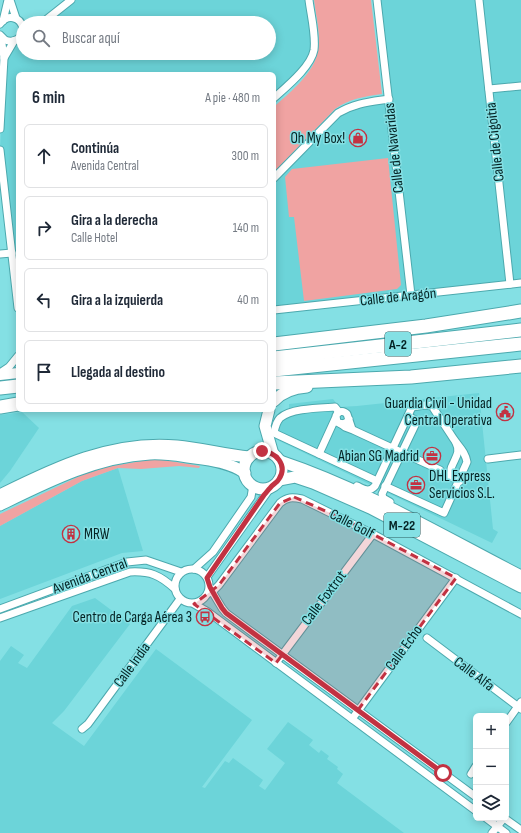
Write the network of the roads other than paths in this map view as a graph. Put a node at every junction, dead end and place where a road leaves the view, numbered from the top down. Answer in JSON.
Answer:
{"nodes":[{"id":1,"x":9,"y":0,"type":"edge"},
{"id":2,"x":72,"y":0,"type":"edge"},
{"id":3,"x":309,"y":0,"type":"edge"},
{"id":4,"x":377,"y":0,"type":"edge"},
{"id":5,"x":479,"y":0,"type":"edge"},
{"id":6,"x":51,"y":16,"type":"edge"},
{"id":7,"x":16,"y":18,"type":"joint"},
{"id":8,"x":1,"y":22,"type":"edge"},
{"id":9,"x":1,"y":36,"type":"edge"},
{"id":10,"x":16,"y":39,"type":"edge"},
{"id":11,"x":16,"y":43,"type":"edge"},
{"id":12,"x":4,"y":58,"type":"junction"},
{"id":13,"x":521,"y":86,"type":"edge"},
{"id":14,"x":489,"y":89,"type":"junction"},
{"id":15,"x":276,"y":96,"type":"edge"},
{"id":16,"x":389,"y":99,"type":"junction"},
{"id":17,"x":0,"y":129,"type":"edge"},
{"id":18,"x":0,"y":150,"type":"edge"},
{"id":19,"x":276,"y":176,"type":"edge"},
{"id":20,"x":12,"y":252,"type":"junction"},
{"id":21,"x":0,"y":254,"type":"edge"},
{"id":22,"x":521,"y":283,"type":"edge"},
{"id":23,"x":510,"y":284,"type":"junction"},
{"id":24,"x":16,"y":289,"type":"edge"},
{"id":25,"x":411,"y":296,"type":"junction"},
{"id":26,"x":276,"y":310,"type":"edge"},
{"id":27,"x":521,"y":311,"type":"edge"},
{"id":28,"x":521,"y":316,"type":"edge"},
{"id":29,"x":521,"y":330,"type":"edge"},
{"id":30,"x":276,"y":344,"type":"edge"},
{"id":31,"x":276,"y":344,"type":"edge"},
{"id":32,"x":521,"y":344,"type":"edge"},
{"id":33,"x":16,"y":358,"type":"edge"},
{"id":34,"x":276,"y":358,"type":"edge"},
{"id":35,"x":521,"y":366,"type":"edge"},
{"id":36,"x":297,"y":368,"type":"junction"},
{"id":37,"x":276,"y":370,"type":"edge"},
{"id":38,"x":16,"y":373,"type":"edge"},
{"id":39,"x":0,"y":374,"type":"edge"},
{"id":40,"x":276,"y":375,"type":"edge"},
{"id":41,"x":380,"y":378,"type":"junction"},
{"id":42,"x":276,"y":383,"type":"edge"},
{"id":43,"x":16,"y":386,"type":"edge"},
{"id":44,"x":0,"y":388,"type":"edge"},
{"id":45,"x":16,"y":399,"type":"edge"},
{"id":46,"x":276,"y":399,"type":"edge"},
{"id":47,"x":0,"y":401,"type":"edge"},
{"id":48,"x":16,"y":405,"type":"edge"},
{"id":49,"x":0,"y":407,"type":"edge"},
{"id":50,"x":268,"y":412,"type":"edge"},
{"id":51,"x":339,"y":412,"type":"junction"},
{"id":52,"x":408,"y":416,"type":"junction"},
{"id":53,"x":335,"y":419,"type":"junction"},
{"id":54,"x":349,"y":419,"type":"junction"},
{"id":55,"x":341,"y":424,"type":"junction"},
{"id":56,"x":352,"y":429,"type":"junction"},
{"id":57,"x":456,"y":443,"type":"junction"},
{"id":58,"x":392,"y":448,"type":"junction"},
{"id":59,"x":401,"y":452,"type":"junction"},
{"id":60,"x":319,"y":454,"type":"junction"},
{"id":61,"x":521,"y":455,"type":"edge"},
{"id":62,"x":277,"y":457,"type":"junction"},
{"id":63,"x":249,"y":458,"type":"junction"},
{"id":64,"x":488,"y":459,"type":"dead end"},
{"id":65,"x":451,"y":468,"type":"junction"},
{"id":66,"x":440,"y":470,"type":"junction"},
{"id":67,"x":245,"y":473,"type":"junction"},
{"id":68,"x":317,"y":473,"type":"junction"},
{"id":69,"x":451,"y":477,"type":"junction"},
{"id":70,"x":279,"y":480,"type":"junction"},
{"id":71,"x":460,"y":480,"type":"junction"},
{"id":72,"x":377,"y":481,"type":"junction"},
{"id":73,"x":253,"y":485,"type":"junction"},
{"id":74,"x":385,"y":486,"type":"junction"},
{"id":75,"x":271,"y":487,"type":"junction"},
{"id":76,"x":0,"y":495,"type":"edge"},
{"id":77,"x":0,"y":505,"type":"edge"},
{"id":78,"x":373,"y":534,"type":"junction"},
{"id":79,"x":194,"y":569,"type":"junction"},
{"id":80,"x":181,"y":572,"type":"junction"},
{"id":81,"x":226,"y":574,"type":"junction"},
{"id":82,"x":521,"y":576,"type":"edge"},
{"id":83,"x":456,"y":578,"type":"junction"},
{"id":84,"x":209,"y":586,"type":"junction"},
{"id":85,"x":521,"y":587,"type":"edge"},
{"id":86,"x":175,"y":589,"type":"junction"},
{"id":87,"x":180,"y":599,"type":"junction"},
{"id":88,"x":194,"y":604,"type":"junction"},
{"id":89,"x":0,"y":609,"type":"edge"},
{"id":90,"x":521,"y":614,"type":"edge"},
{"id":91,"x":0,"y":618,"type":"edge"},
{"id":92,"x":427,"y":638,"type":"dead end"},
{"id":93,"x":283,"y":654,"type":"junction"},
{"id":94,"x":276,"y":663,"type":"junction"},
{"id":95,"x":520,"y":706,"type":"edge"},
{"id":96,"x":358,"y":710,"type":"junction"},
{"id":97,"x":352,"y":719,"type":"junction"},
{"id":98,"x":509,"y":720,"type":"edge"},
{"id":99,"x":82,"y":729,"type":"dead end"},
{"id":100,"x":473,"y":771,"type":"edge"},
{"id":101,"x":471,"y":774,"type":"dead end"},
{"id":102,"x":473,"y":795,"type":"edge"},
{"id":103,"x":473,"y":809,"type":"edge"},
{"id":104,"x":490,"y":821,"type":"edge"},
{"id":105,"x":501,"y":821,"type":"edge"},
{"id":106,"x":508,"y":821,"type":"edge"},
{"id":107,"x":497,"y":826,"type":"junction"},
{"id":108,"x":521,"y":830,"type":"edge"},
{"id":109,"x":492,"y":833,"type":"edge"},
{"id":110,"x":506,"y":833,"type":"edge"}],
"edges":[{"from":1,"to":7,"type":"street"},
{"from":1,"to":8,"type":"street"},
{"from":2,"to":6,"type":"street"},
{"from":3,"to":15,"type":"street"},
{"from":4,"to":16,"type":"street","name":"Calle de Navaridas"},
{"from":5,"to":14,"type":"street","name":"Calle de Cigoitia"},
{"from":7,"to":8,"type":"street"},
{"from":9,"to":10,"type":"street"},
{"from":9,"to":12,"type":"street"},
{"from":11,"to":12,"type":"street"},
{"from":12,"to":17,"type":"street"},
{"from":13,"to":14,"type":"street"},
{"from":14,"to":23,"type":"street","name":"Calle de Cigoitia"},
{"from":16,"to":19,"type":"street"},
{"from":16,"to":25,"type":"street","name":"Calle de Navaridas"},
{"from":18,"to":20,"type":"street"},
{"from":20,"to":21,"type":"street"},
{"from":20,"to":24,"type":"street"},
{"from":22,"to":23,"type":"street","name":"Calle de Aragón"},
{"from":23,"to":25,"type":"street","name":"Calle de Aragón"},
{"from":25,"to":26,"type":"street","name":"Calle de Aragón"},
{"from":27,"to":30,"type":"highway"},
{"from":28,"to":31,"type":"highway"},
{"from":29,"to":34,"type":"highway","number":"A-2"},
{"from":32,"to":36,"type":"highway","number":"A-2"},
{"from":33,"to":39,"type":"street"},
{"from":35,"to":41,"type":"highway"},
{"from":36,"to":37,"type":"highway","number":"A-2"},
{"from":36,"to":40,"type":"highway"},
{"from":38,"to":39,"type":"street"},
{"from":41,"to":42,"type":"highway"},
{"from":41,"to":46,"type":"main road"},
{"from":43,"to":44,"type":"highway"},
{"from":45,"to":47,"type":"highway"},
{"from":48,"to":49,"type":"highway"},
{"from":50,"to":62,"type":"main road"},
{"from":51,"to":53,"type":"street"},
{"from":51,"to":54,"type":"street"},
{"from":51,"to":60,"type":"street"},
{"from":52,"to":57,"type":"street"},
{"from":52,"to":58,"type":"street"},
{"from":52,"to":59,"type":"street"},
{"from":53,"to":55,"type":"street"},
{"from":53,"to":60,"type":"street"},
{"from":54,"to":55,"type":"street"},
{"from":54,"to":56,"type":"street"},
{"from":55,"to":56,"type":"street"},
{"from":56,"to":58,"type":"street"},
{"from":57,"to":65,"type":"street"},
{"from":57,"to":71,"type":"street"},
{"from":58,"to":59,"type":"street"},
{"from":58,"to":72,"type":"street"},
{"from":59,"to":66,"type":"street"},
{"from":59,"to":74,"type":"street"},
{"from":60,"to":72,"type":"street"},
{"from":61,"to":64,"type":"street"},
{"from":62,"to":63,"type":"main road"},
{"from":62,"to":68,"type":"main road","number":"M-22"},
{"from":62,"to":70,"type":"main road"},
{"from":63,"to":67,"type":"main road"},
{"from":63,"to":76,"type":"main road"},
{"from":65,"to":66,"type":"street"},
{"from":65,"to":69,"type":"street"},
{"from":66,"to":69,"type":"street"},
{"from":67,"to":73,"type":"main road"},
{"from":67,"to":77,"type":"main road"},
{"from":68,"to":72,"type":"street"},
{"from":68,"to":82,"type":"main road","number":"M-22"},
{"from":69,"to":71,"type":"street"},
{"from":70,"to":75,"type":"main road"},
{"from":70,"to":85,"type":"main road","number":"M-22"},
{"from":71,"to":74,"type":"street"},
{"from":73,"to":75,"type":"main road"},
{"from":73,"to":79,"type":"street"},
{"from":74,"to":82,"type":"street"},
{"from":75,"to":84,"type":"street"},
{"from":78,"to":81,"type":"street","name":"Calle Golf"},
{"from":78,"to":83,"type":"street","name":"Calle Golf"},
{"from":78,"to":93,"type":"street","name":"Calle Foxtrot"},
{"from":79,"to":80,"type":"street"},
{"from":79,"to":84,"type":"street"},
{"from":80,"to":86,"type":"street"},
{"from":80,"to":89,"type":"street","name":"Avenida Central"},
{"from":81,"to":84,"type":"street"},
{"from":81,"to":84,"type":"street","name":"Calle Golf"},
{"from":83,"to":90,"type":"street","name":"Calle Golf"},
{"from":83,"to":96,"type":"street","name":"Calle Echo"},
{"from":84,"to":88,"type":"street"},
{"from":84,"to":93,"type":"street"},
{"from":86,"to":87,"type":"street"},
{"from":86,"to":91,"type":"street","name":"Avenida Central"},
{"from":87,"to":88,"type":"street"},
{"from":87,"to":99,"type":"street","name":"Calle India"},
{"from":88,"to":94,"type":"street"},
{"from":92,"to":95,"type":"street","name":"Calle Alfa"},
{"from":93,"to":94,"type":"street","name":"Calle Foxtrot"},
{"from":93,"to":96,"type":"street"},
{"from":94,"to":97,"type":"street"},
{"from":95,"to":98,"type":"street"},
{"from":96,"to":97,"type":"street","name":"Calle Echo"},
{"from":96,"to":102,"type":"street"},
{"from":97,"to":103,"type":"street"},
{"from":100,"to":101,"type":"street"},
{"from":104,"to":107,"type":"street"},
{"from":105,"to":107,"type":"street"},
{"from":106,"to":108,"type":"street"},
{"from":107,"to":109,"type":"street"},
{"from":107,"to":110,"type":"street"}]}
